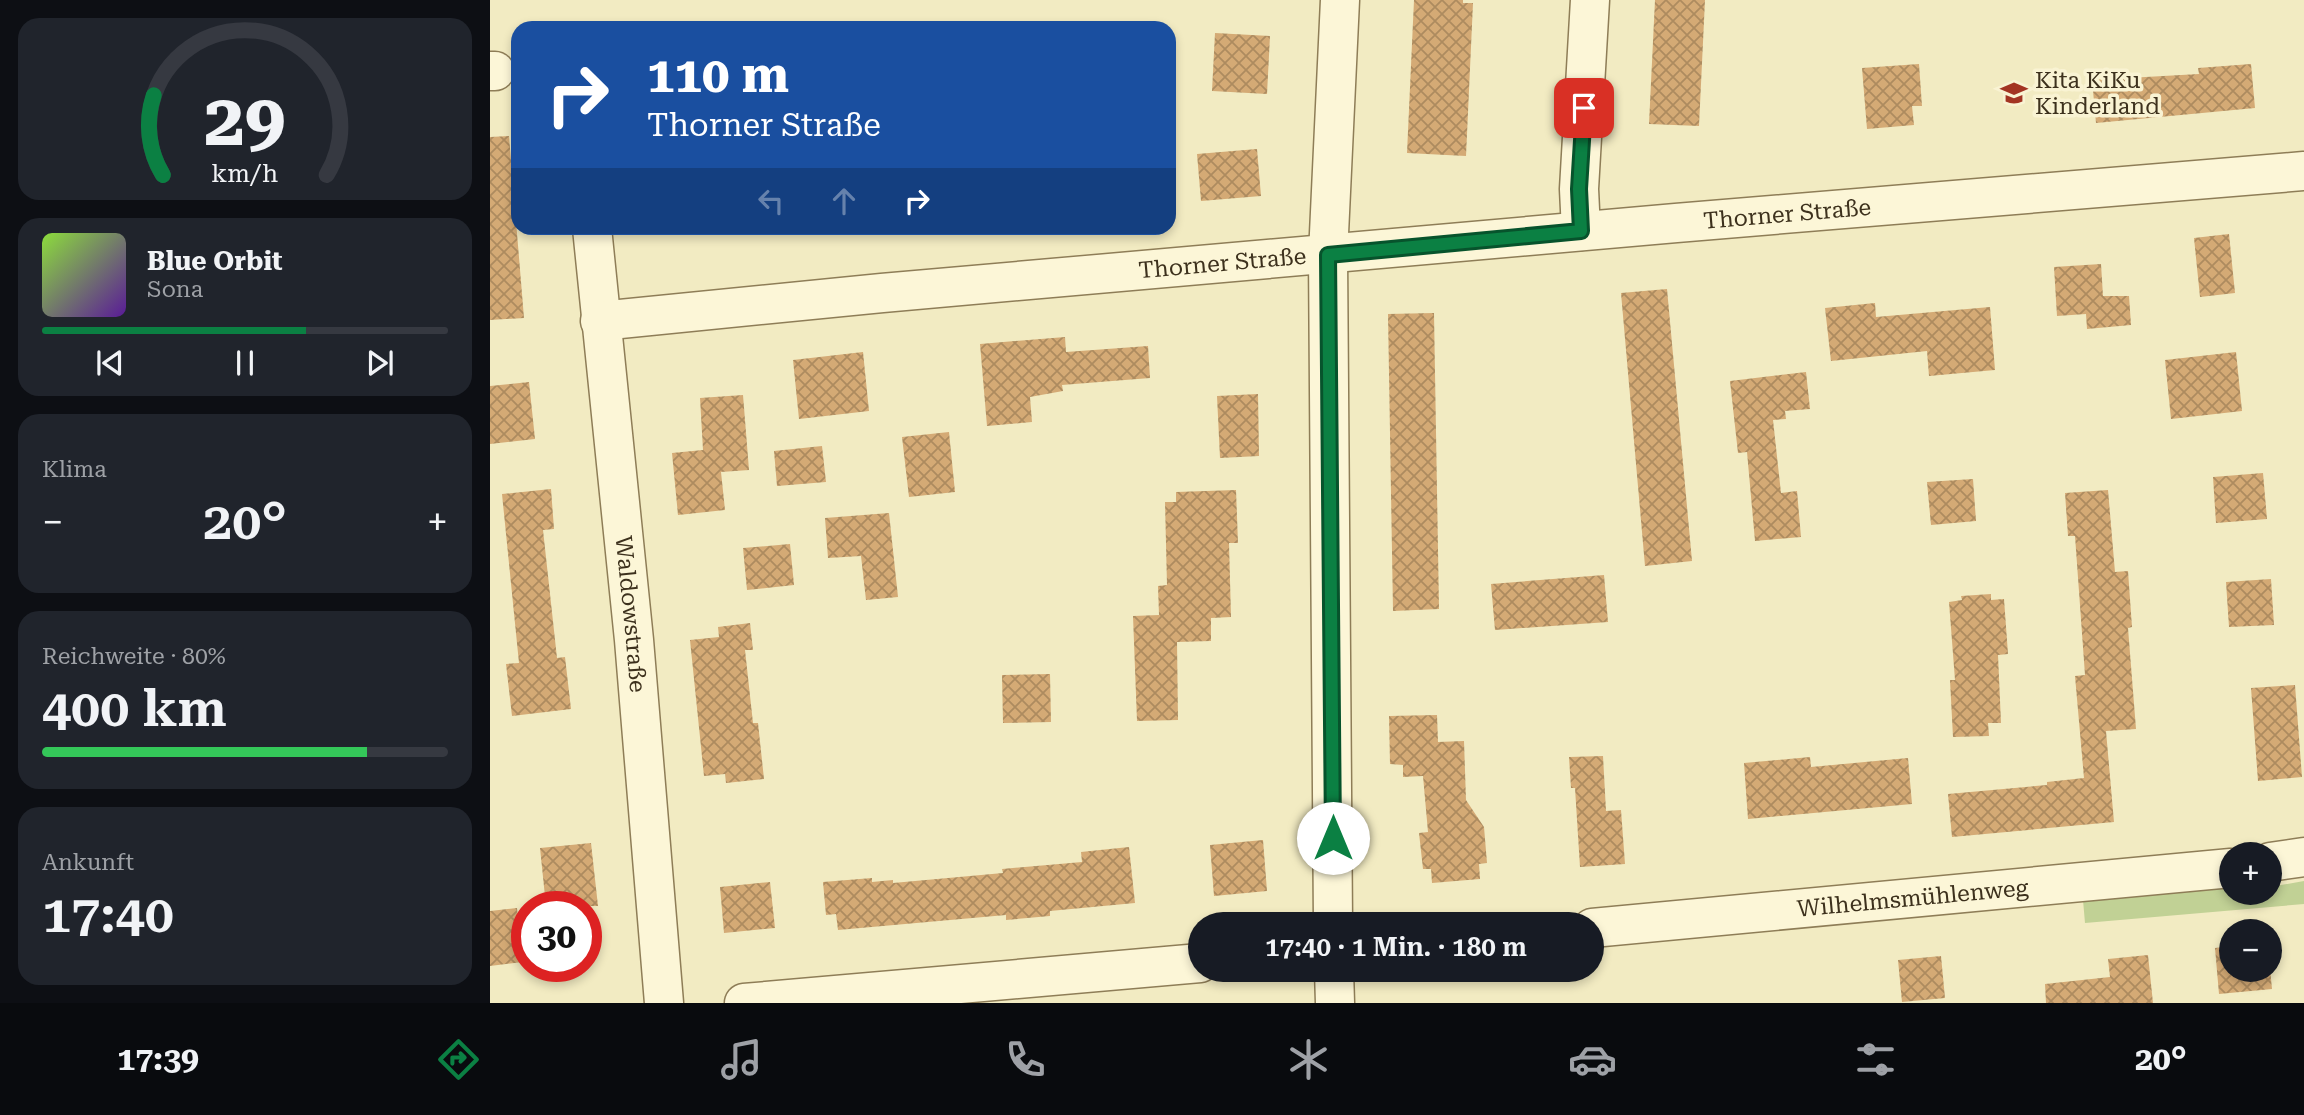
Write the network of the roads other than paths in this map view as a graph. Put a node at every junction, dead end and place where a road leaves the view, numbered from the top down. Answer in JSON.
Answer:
{"nodes":[{"id":1,"x":1340,"y":0,"type":"edge"},
{"id":2,"x":1590,"y":0,"type":"edge"},
{"id":3,"x":2304,"y":171,"type":"edge"},
{"id":4,"x":1581,"y":231,"type":"junction"},
{"id":5,"x":593,"y":235,"type":"edge"},
{"id":6,"x":1328,"y":255,"type":"junction"},
{"id":7,"x":600,"y":321,"type":"junction"},
{"id":8,"x":2304,"y":857,"type":"edge"},
{"id":9,"x":2282,"y":860,"type":"edge"},
{"id":10,"x":2219,"y":870,"type":"edge"},
{"id":11,"x":1333,"y":912,"type":"edge"},
{"id":12,"x":1604,"y":927,"type":"edge"},
{"id":13,"x":1188,"y":964,"type":"edge"},
{"id":14,"x":1334,"y":982,"type":"edge"},
{"id":15,"x":664,"y":1003,"type":"edge"},
{"id":16,"x":744,"y":1003,"type":"edge"},
{"id":17,"x":1335,"y":1003,"type":"edge"}],
"edges":[{"from":1,"to":6,"type":"street"},
{"from":2,"to":4,"type":"street"},
{"from":3,"to":4,"type":"street","name":"Thorner Straße"},
{"from":4,"to":6,"type":"street","name":"Thorner Straße"},
{"from":5,"to":7,"type":"street","name":"Waldowstraße"},
{"from":6,"to":7,"type":"street","name":"Thorner Straße"},
{"from":6,"to":11,"type":"street"},
{"from":7,"to":15,"type":"street","name":"Waldowstraße"},
{"from":8,"to":9,"type":"street"},
{"from":10,"to":12,"type":"street","name":"Wilhelmsmühlenweg"},
{"from":13,"to":16,"type":"street"},
{"from":14,"to":17,"type":"street"}]}
